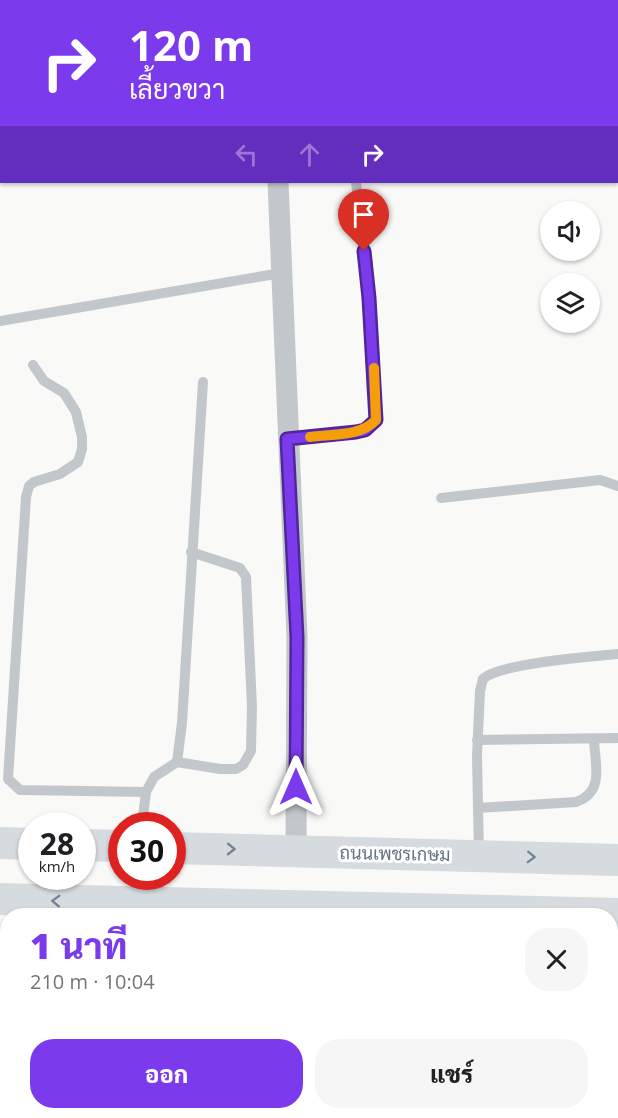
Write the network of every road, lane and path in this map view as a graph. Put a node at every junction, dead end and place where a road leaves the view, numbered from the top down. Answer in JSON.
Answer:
{"nodes":[{"id":1,"x":278,"y":183,"type":"edge"},
{"id":2,"x":356,"y":183,"type":"edge"},
{"id":3,"x":281,"y":273,"type":"junction"},
{"id":4,"x":0,"y":321,"type":"edge"},
{"id":5,"x":33,"y":365,"type":"dead end"},
{"id":6,"x":202,"y":382,"type":"dead end"},
{"id":7,"x":287,"y":439,"type":"junction"},
{"id":8,"x":618,"y":486,"type":"edge"},
{"id":9,"x":441,"y":498,"type":"dead end"},
{"id":10,"x":191,"y":552,"type":"junction"},
{"id":11,"x":618,"y":654,"type":"edge"},
{"id":12,"x":618,"y":738,"type":"edge"},
{"id":13,"x":594,"y":740,"type":"junction"},
{"id":14,"x":477,"y":741,"type":"junction"},
{"id":15,"x":177,"y":762,"type":"junction"},
{"id":16,"x":146,"y":792,"type":"junction"},
{"id":17,"x":478,"y":808,"type":"junction"},
{"id":18,"x":144,"y":812,"type":"edge"},
{"id":19,"x":0,"y":843,"type":"edge"},
{"id":20,"x":18,"y":844,"type":"edge"},
{"id":21,"x":186,"y":848,"type":"edge"},
{"id":22,"x":296,"y":851,"type":"junction"},
{"id":23,"x":479,"y":855,"type":"junction"},
{"id":24,"x":618,"y":860,"type":"edge"},
{"id":25,"x":0,"y":898,"type":"edge"},
{"id":26,"x":203,"y":908,"type":"edge"}],
"edges":[{"from":1,"to":3,"type":"street"},
{"from":2,"to":7,"type":"lane"},
{"from":3,"to":4,"type":"lane"},
{"from":3,"to":7,"type":"street"},
{"from":5,"to":16,"type":"lane"},
{"from":6,"to":10,"type":"lane"},
{"from":7,"to":22,"type":"street"},
{"from":8,"to":9,"type":"lane"},
{"from":10,"to":15,"type":"lane"},
{"from":10,"to":15,"type":"lane"},
{"from":11,"to":14,"type":"lane"},
{"from":12,"to":13,"type":"lane"},
{"from":13,"to":14,"type":"lane"},
{"from":13,"to":17,"type":"lane"},
{"from":14,"to":17,"type":"lane"},
{"from":15,"to":16,"type":"lane"},
{"from":16,"to":18,"type":"lane"},
{"from":17,"to":23,"type":"lane"},
{"from":19,"to":20,"type":"main road"},
{"from":21,"to":22,"type":"main road","name":"ถนนเพชรเกษม","one_way":true},
{"from":22,"to":23,"type":"main road","name":"ถนนเพชรเกษม"},
{"from":23,"to":24,"type":"main road","name":"ถนนเพชรเกษม","one_way":true},
{"from":26,"to":25,"type":"main road","one_way":true}]}
